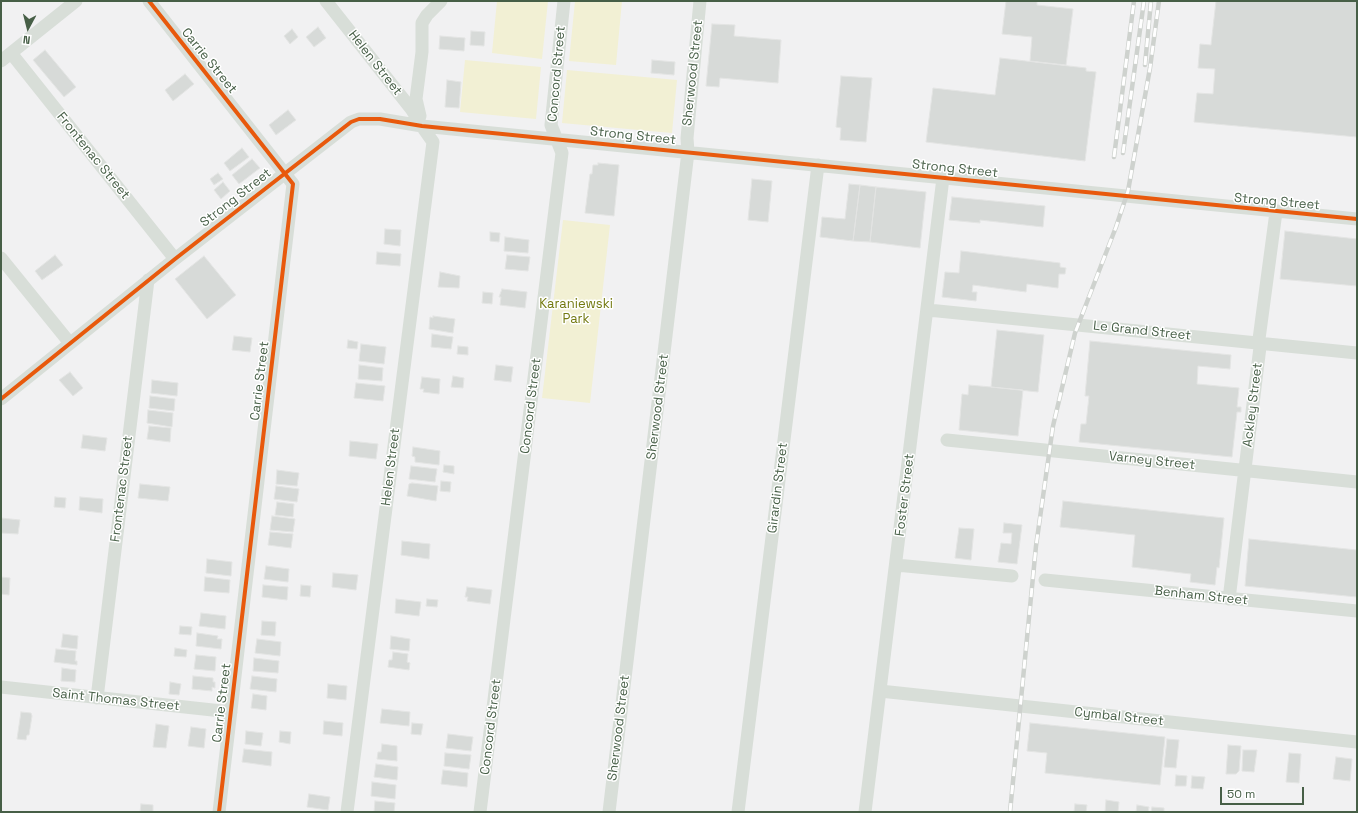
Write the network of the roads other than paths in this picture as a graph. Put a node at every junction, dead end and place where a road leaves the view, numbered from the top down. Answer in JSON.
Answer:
{"nodes":[{"id":1,"x":76,"y":1,"type":"edge"},
{"id":2,"x":149,"y":1,"type":"edge"},
{"id":3,"x":326,"y":1,"type":"edge"},
{"id":4,"x":441,"y":1,"type":"edge"},
{"id":5,"x":564,"y":1,"type":"edge"},
{"id":6,"x":700,"y":1,"type":"edge"},
{"id":7,"x":6,"y":57,"type":"edge"},
{"id":8,"x":422,"y":126,"type":"junction"},
{"id":9,"x":557,"y":138,"type":"junction"},
{"id":10,"x":688,"y":152,"type":"junction"},
{"id":11,"x":818,"y":165,"type":"junction"},
{"id":12,"x":286,"y":173,"type":"junction"},
{"id":13,"x":943,"y":178,"type":"junction"},
{"id":14,"x":1276,"y":212,"type":"junction"},
{"id":15,"x":1357,"y":219,"type":"edge"},
{"id":16,"x":1,"y":258,"type":"edge"},
{"id":17,"x":175,"y":258,"type":"junction"},
{"id":18,"x":148,"y":280,"type":"junction"},
{"id":19,"x":928,"y":310,"type":"junction"},
{"id":20,"x":69,"y":342,"type":"junction"},
{"id":21,"x":1260,"y":343,"type":"junction"},
{"id":22,"x":1357,"y":353,"type":"edge"},
{"id":23,"x":1,"y":399,"type":"edge"},
{"id":24,"x":947,"y":440,"type":"dead end"},
{"id":25,"x":1245,"y":470,"type":"junction"},
{"id":26,"x":1357,"y":482,"type":"edge"},
{"id":27,"x":896,"y":565,"type":"junction"},
{"id":28,"x":1012,"y":576,"type":"dead end"},
{"id":29,"x":1045,"y":580,"type":"dead end"},
{"id":30,"x":1230,"y":599,"type":"junction"},
{"id":31,"x":1357,"y":611,"type":"edge"},
{"id":32,"x":1,"y":687,"type":"edge"},
{"id":33,"x":880,"y":692,"type":"junction"},
{"id":34,"x":97,"y":698,"type":"junction"},
{"id":35,"x":232,"y":712,"type":"junction"},
{"id":36,"x":1357,"y":742,"type":"edge"},
{"id":37,"x":219,"y":812,"type":"edge"},
{"id":38,"x":347,"y":812,"type":"edge"},
{"id":39,"x":480,"y":812,"type":"edge"},
{"id":40,"x":609,"y":812,"type":"edge"},
{"id":41,"x":738,"y":812,"type":"edge"},
{"id":42,"x":865,"y":812,"type":"edge"}],
"edges":[{"from":1,"to":7,"type":"street"},
{"from":2,"to":12,"type":"street","name":"Carrie Street"},
{"from":3,"to":8,"type":"street","name":"Helen Street"},
{"from":4,"to":8,"type":"street"},
{"from":5,"to":9,"type":"street","name":"Concord Street"},
{"from":6,"to":10,"type":"street","name":"Sherwood Street"},
{"from":7,"to":17,"type":"street","name":"Frontenac Street"},
{"from":8,"to":9,"type":"street","name":"Strong Street"},
{"from":8,"to":12,"type":"street","name":"Strong Street"},
{"from":8,"to":38,"type":"street","name":"Helen Street"},
{"from":9,"to":10,"type":"street","name":"Strong Street"},
{"from":9,"to":39,"type":"street","name":"Concord Street"},
{"from":10,"to":11,"type":"street","name":"Strong Street"},
{"from":10,"to":40,"type":"street","name":"Sherwood Street"},
{"from":11,"to":13,"type":"street","name":"Strong Street"},
{"from":11,"to":41,"type":"street","name":"Girardin Street"},
{"from":12,"to":17,"type":"street","name":"Strong Street"},
{"from":12,"to":35,"type":"street","name":"Carrie Street"},
{"from":13,"to":14,"type":"street","name":"Strong Street"},
{"from":13,"to":19,"type":"street","name":"Foster Street"},
{"from":14,"to":15,"type":"street","name":"Strong Street"},
{"from":14,"to":21,"type":"street","name":"Ackley Street"},
{"from":16,"to":20,"type":"street"},
{"from":17,"to":18,"type":"street","name":"Strong Street"},
{"from":18,"to":20,"type":"street","name":"Strong Street"},
{"from":18,"to":34,"type":"street","name":"Frontenac Street"},
{"from":19,"to":21,"type":"street","name":"Le Grand Street"},
{"from":19,"to":27,"type":"street","name":"Foster Street"},
{"from":20,"to":23,"type":"street","name":"Strong Street"},
{"from":21,"to":22,"type":"street","name":"Le Grand Street"},
{"from":21,"to":25,"type":"street","name":"Ackley Street"},
{"from":24,"to":25,"type":"street","name":"Varney Street"},
{"from":25,"to":26,"type":"street","name":"Varney Street"},
{"from":25,"to":30,"type":"street","name":"Ackley Street"},
{"from":27,"to":28,"type":"street"},
{"from":27,"to":33,"type":"street","name":"Foster Street"},
{"from":29,"to":30,"type":"street","name":"Benham Street"},
{"from":30,"to":31,"type":"street","name":"Benham Street"},
{"from":32,"to":34,"type":"street","name":"Saint Thomas Street"},
{"from":33,"to":36,"type":"street","name":"Cymbal Street"},
{"from":33,"to":42,"type":"street","name":"Foster Street"},
{"from":34,"to":35,"type":"street","name":"Saint Thomas Street"},
{"from":35,"to":37,"type":"street","name":"Carrie Street"}]}
